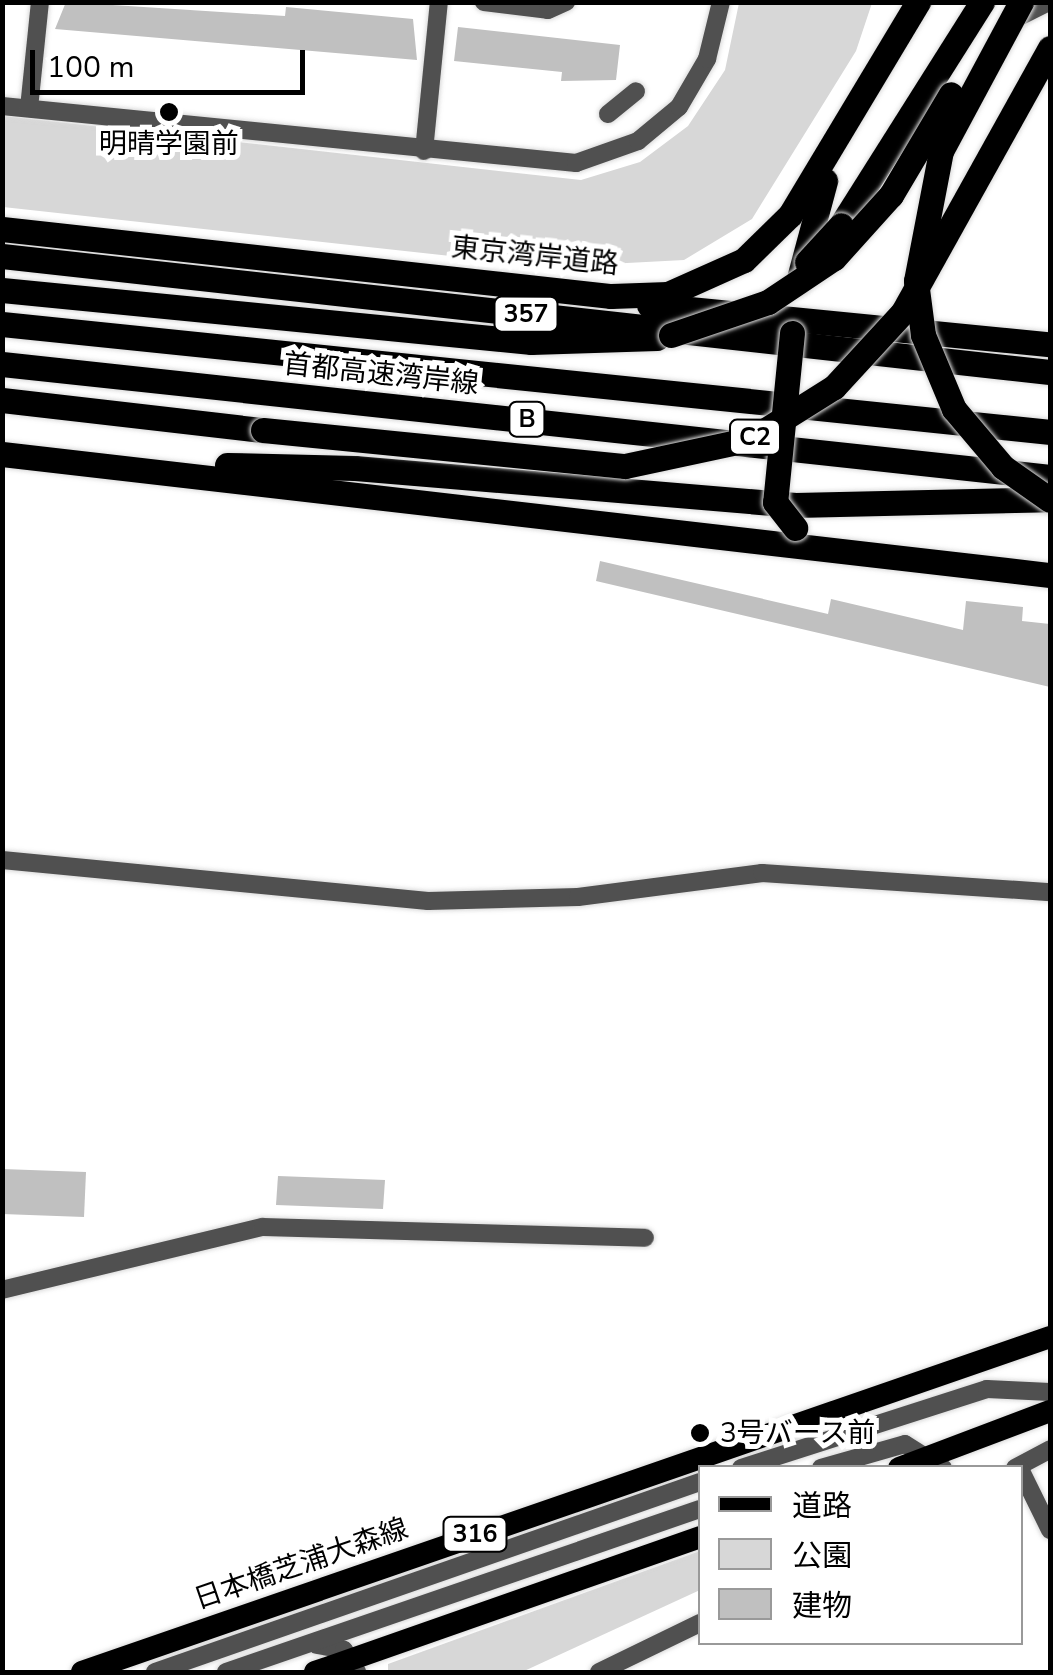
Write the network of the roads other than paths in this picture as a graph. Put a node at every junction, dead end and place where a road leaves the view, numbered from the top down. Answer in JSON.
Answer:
{"nodes":[{"id":1,"x":40,"y":2,"type":"edge"},
{"id":2,"x":440,"y":2,"type":"edge"},
{"id":3,"x":484,"y":2,"type":"edge"},
{"id":4,"x":566,"y":2,"type":"edge"},
{"id":5,"x":720,"y":2,"type":"edge"},
{"id":6,"x":918,"y":2,"type":"edge"},
{"id":7,"x":982,"y":2,"type":"edge"},
{"id":8,"x":1049,"y":2,"type":"edge"},
{"id":9,"x":1015,"y":8,"type":"edge"},
{"id":10,"x":1050,"y":48,"type":"edge"},
{"id":11,"x":636,"y":91,"type":"dead end"},
{"id":12,"x":2,"y":106,"type":"edge"},
{"id":13,"x":29,"y":108,"type":"junction"},
{"id":14,"x":859,"y":109,"type":"junction"},
{"id":15,"x":608,"y":114,"type":"dead end"},
{"id":16,"x":424,"y":152,"type":"junction"},
{"id":17,"x":2,"y":229,"type":"edge"},
{"id":18,"x":2,"y":256,"type":"edge"},
{"id":19,"x":2,"y":290,"type":"edge"},
{"id":20,"x":610,"y":296,"type":"junction"},
{"id":21,"x":2,"y":324,"type":"edge"},
{"id":22,"x":793,"y":326,"type":"junction"},
{"id":23,"x":671,"y":335,"type":"junction"},
{"id":24,"x":1050,"y":344,"type":"edge"},
{"id":25,"x":2,"y":364,"type":"edge"},
{"id":26,"x":1050,"y":372,"type":"edge"},
{"id":27,"x":6,"y":401,"type":"edge"},
{"id":28,"x":1050,"y":432,"type":"edge"},
{"id":29,"x":2,"y":454,"type":"edge"},
{"id":30,"x":156,"y":470,"type":"junction"},
{"id":31,"x":1050,"y":477,"type":"edge"},
{"id":32,"x":1050,"y":500,"type":"edge"},
{"id":33,"x":1049,"y":575,"type":"edge"},
{"id":34,"x":2,"y":860,"type":"edge"},
{"id":35,"x":1050,"y":892,"type":"edge"},
{"id":36,"x":646,"y":1238,"type":"dead end"},
{"id":37,"x":2,"y":1290,"type":"edge"},
{"id":38,"x":1050,"y":1338,"type":"edge"},
{"id":39,"x":1050,"y":1392,"type":"edge"},
{"id":40,"x":1050,"y":1410,"type":"edge"},
{"id":41,"x":1050,"y":1449,"type":"edge"},
{"id":42,"x":939,"y":1462,"type":"edge"},
{"id":43,"x":750,"y":1465,"type":"edge"},
{"id":44,"x":831,"y":1465,"type":"edge"},
{"id":45,"x":1022,"y":1465,"type":"edge"},
{"id":46,"x":1023,"y":1475,"type":"edge"},
{"id":47,"x":698,"y":1483,"type":"edge"},
{"id":48,"x":698,"y":1510,"type":"edge"},
{"id":49,"x":1050,"y":1530,"type":"edge"},
{"id":50,"x":698,"y":1538,"type":"edge"},
{"id":51,"x":698,"y":1624,"type":"edge"},
{"id":52,"x":297,"y":1648,"type":"junction"},
{"id":53,"x":355,"y":1666,"type":"edge"},
{"id":54,"x":82,"y":1672,"type":"edge"},
{"id":55,"x":155,"y":1672,"type":"edge"},
{"id":56,"x":226,"y":1672,"type":"edge"},
{"id":57,"x":315,"y":1672,"type":"edge"},
{"id":58,"x":599,"y":1672,"type":"edge"}],
"edges":[{"from":1,"to":13,"type":"street"},
{"from":2,"to":16,"type":"street"},
{"from":3,"to":4,"type":"street"},
{"from":5,"to":16,"type":"street"},
{"from":6,"to":14,"type":"highway","name":"東京湾岸道路","number":"357"},
{"from":7,"to":23,"type":"highway","bridge":true},
{"from":8,"to":9,"type":"street"},
{"from":9,"to":23,"type":"highway","bridge":true},
{"from":9,"to":32,"type":"highway","bridge":true},
{"from":10,"to":27,"type":"highway","number":"C2","bridge":true},
{"from":11,"to":15,"type":"street"},
{"from":12,"to":13,"type":"street"},
{"from":13,"to":16,"type":"street"},
{"from":14,"to":20,"type":"highway","name":"東京湾岸道路","number":"357"},
{"from":14,"to":22,"type":"highway"},
{"from":17,"to":20,"type":"highway","name":"東京湾岸道路","number":"357"},
{"from":18,"to":26,"type":"highway","number":"357"},
{"from":19,"to":23,"type":"highway"},
{"from":20,"to":22,"type":"highway","number":"357"},
{"from":21,"to":28,"type":"highway","name":"首都高速湾岸線","number":"B"},
{"from":22,"to":24,"type":"highway","number":"357"},
{"from":22,"to":33,"type":"highway","bridge":true},
{"from":25,"to":31,"type":"highway","name":"首都高速湾岸線","number":"B"},
{"from":29,"to":30,"type":"highway"},
{"from":30,"to":32,"type":"highway"},
{"from":30,"to":33,"type":"highway"},
{"from":34,"to":35,"type":"street"},
{"from":36,"to":37,"type":"street"},
{"from":38,"to":54,"type":"main road","name":"日本橋芝浦大森線","number":"316"},
{"from":39,"to":43,"type":"street"},
{"from":40,"to":42,"type":"main road"},
{"from":41,"to":45,"type":"street"},
{"from":42,"to":44,"type":"street"},
{"from":46,"to":49,"type":"street"},
{"from":47,"to":55,"type":"street"},
{"from":48,"to":52,"type":"street"},
{"from":50,"to":53,"type":"main road"},
{"from":51,"to":58,"type":"street"},
{"from":52,"to":53,"type":"street"},
{"from":52,"to":56,"type":"street"},
{"from":53,"to":57,"type":"main road"}]}
